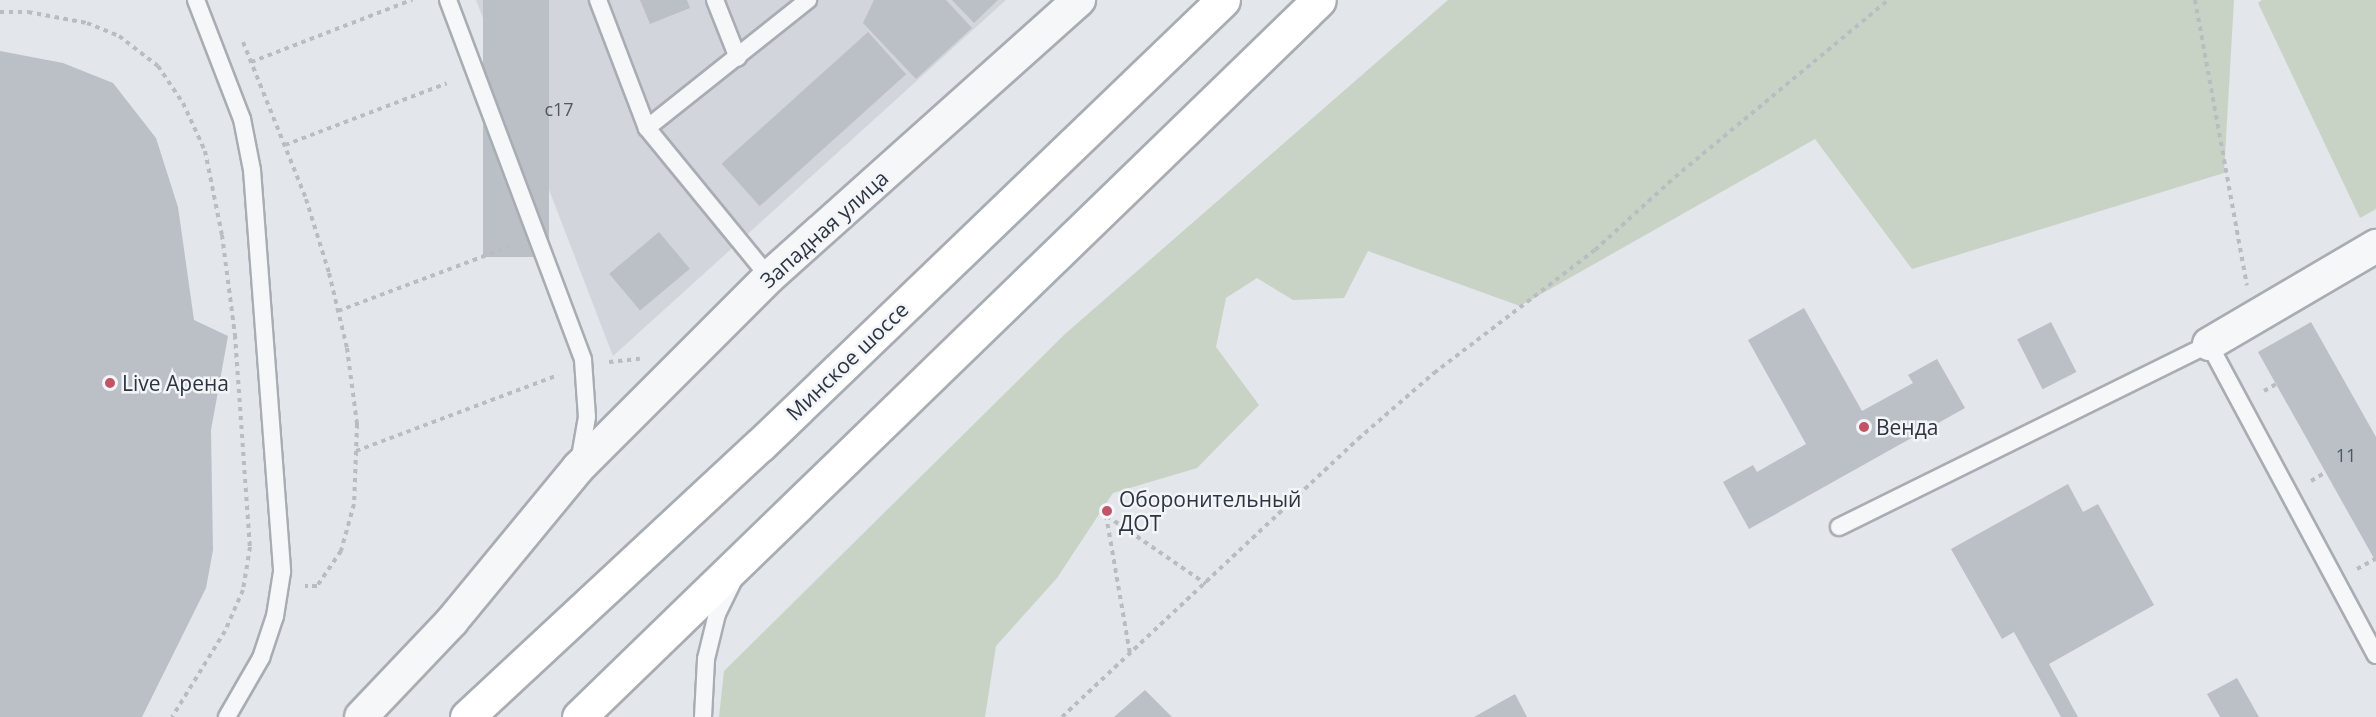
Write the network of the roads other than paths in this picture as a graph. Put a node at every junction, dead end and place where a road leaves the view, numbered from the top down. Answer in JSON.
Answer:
{"nodes":[{"id":1,"x":196,"y":0,"type":"edge"},
{"id":2,"x":448,"y":0,"type":"edge"},
{"id":3,"x":598,"y":0,"type":"edge"},
{"id":4,"x":715,"y":0,"type":"edge"},
{"id":5,"x":808,"y":0,"type":"edge"},
{"id":6,"x":1079,"y":0,"type":"edge"},
{"id":7,"x":1222,"y":0,"type":"edge"},
{"id":8,"x":1319,"y":0,"type":"edge"},
{"id":9,"x":738,"y":58,"type":"junction"},
{"id":10,"x":647,"y":128,"type":"junction"},
{"id":11,"x":2376,"y":246,"type":"edge"},
{"id":12,"x":770,"y":277,"type":"junction"},
{"id":13,"x":2209,"y":344,"type":"junction"},
{"id":14,"x":578,"y":468,"type":"junction"},
{"id":15,"x":1839,"y":527,"type":"dead end"},
{"id":16,"x":745,"y":557,"type":"junction"},
{"id":17,"x":2376,"y":655,"type":"edge"},
{"id":18,"x":526,"y":660,"type":"junction"},
{"id":19,"x":227,"y":717,"type":"edge"},
{"id":20,"x":361,"y":717,"type":"edge"},
{"id":21,"x":452,"y":717,"type":"edge"},
{"id":22,"x":467,"y":717,"type":"edge"},
{"id":23,"x":579,"y":717,"type":"edge"},
{"id":24,"x":703,"y":717,"type":"edge"}],
"edges":[{"from":1,"to":19,"type":"lane"},
{"from":2,"to":14,"type":"lane"},
{"from":3,"to":10,"type":"lane"},
{"from":4,"to":9,"type":"lane"},
{"from":5,"to":9,"type":"lane"},
{"from":6,"to":12,"type":"street","name":"Западная улица"},
{"from":7,"to":18,"type":"highway","name":"Минское шоссе"},
{"from":8,"to":16,"type":"highway"},
{"from":9,"to":10,"type":"lane"},
{"from":10,"to":12,"type":"lane"},
{"from":11,"to":13,"type":"street"},
{"from":12,"to":14,"type":"street","name":"Западная улица"},
{"from":13,"to":15,"type":"lane"},
{"from":13,"to":17,"type":"lane"},
{"from":14,"to":20,"type":"street","name":"Западная улица"},
{"from":16,"to":23,"type":"highway"},
{"from":16,"to":24,"type":"lane"},
{"from":18,"to":21,"type":"street"},
{"from":18,"to":22,"type":"highway","name":"Минское шоссе"}]}
